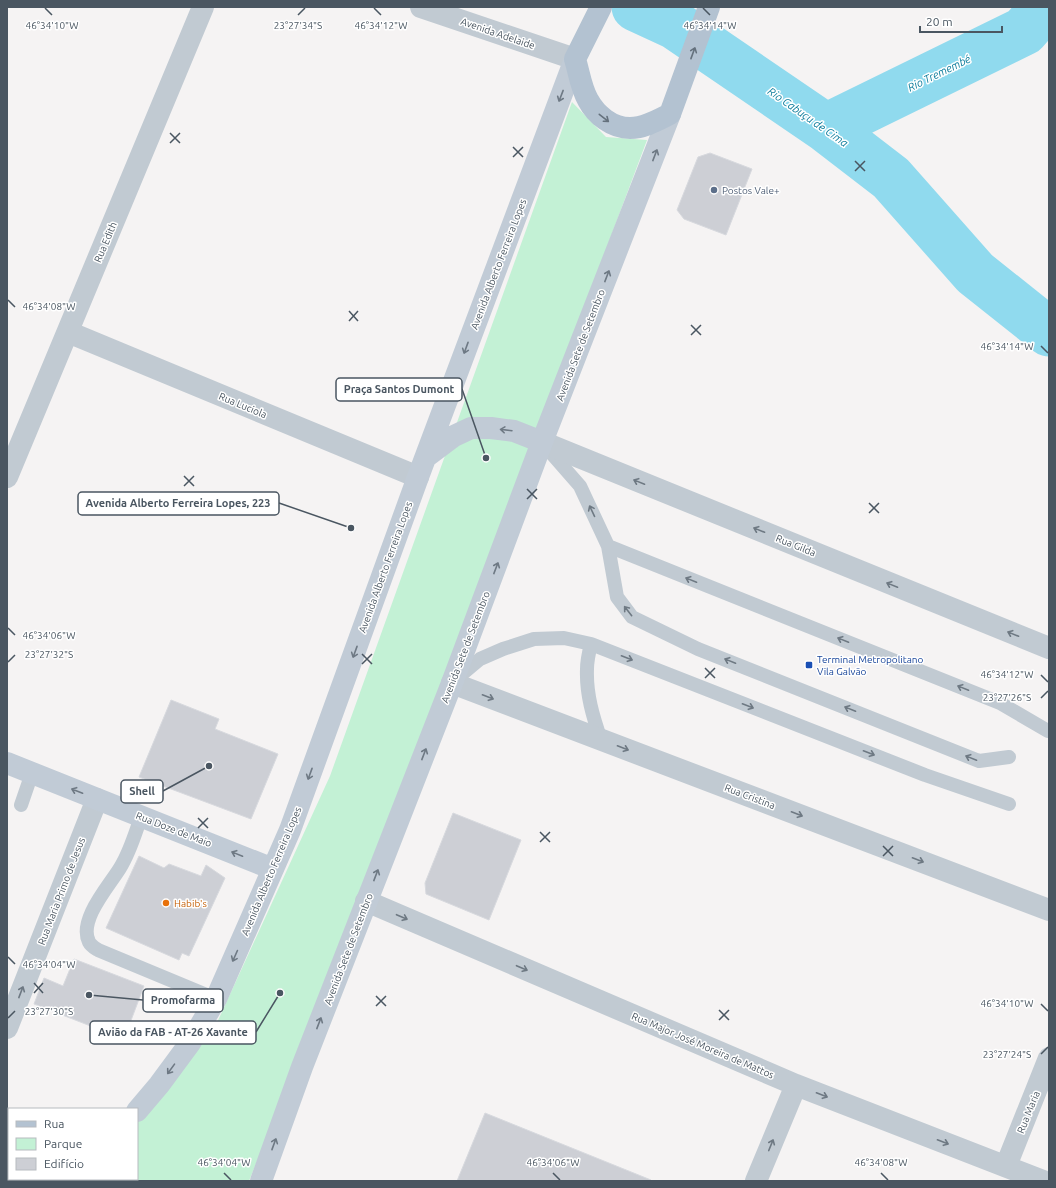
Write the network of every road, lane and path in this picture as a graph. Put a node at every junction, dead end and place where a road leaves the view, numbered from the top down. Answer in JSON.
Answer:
{"nodes":[{"id":1,"x":203,"y":7,"type":"edge"},
{"id":2,"x":421,"y":7,"type":"edge"},
{"id":3,"x":601,"y":7,"type":"edge"},
{"id":4,"x":709,"y":7,"type":"edge"},
{"id":5,"x":579,"y":50,"type":"junction"},
{"id":6,"x":670,"y":114,"type":"junction"},
{"id":7,"x":68,"y":332,"type":"junction"},
{"id":8,"x":542,"y":442,"type":"junction"},
{"id":9,"x":11,"y":452,"type":"edge"},
{"id":10,"x":426,"y":458,"type":"junction"},
{"id":11,"x":7,"y":477,"type":"edge"},
{"id":12,"x":418,"y":478,"type":"junction"},
{"id":13,"x":608,"y":546,"type":"junction"},
{"id":14,"x":591,"y":644,"type":"junction"},
{"id":15,"x":1049,"y":648,"type":"edge"},
{"id":16,"x":452,"y":683,"type":"junction"},
{"id":17,"x":1048,"y":731,"type":"dead end"},
{"id":18,"x":601,"y":740,"type":"junction"},
{"id":19,"x":1009,"y":757,"type":"dead end"},
{"id":20,"x":7,"y":763,"type":"edge"},
{"id":21,"x":32,"y":773,"type":"junction"},
{"id":22,"x":97,"y":799,"type":"junction"},
{"id":23,"x":1009,"y":804,"type":"dead end"},
{"id":24,"x":21,"y":805,"type":"dead end"},
{"id":25,"x":141,"y":817,"type":"junction"},
{"id":26,"x":273,"y":869,"type":"junction"},
{"id":27,"x":366,"y":901,"type":"junction"},
{"id":28,"x":1049,"y":910,"type":"edge"},
{"id":29,"x":216,"y":999,"type":"junction"},
{"id":30,"x":7,"y":1028,"type":"edge"},
{"id":31,"x":1049,"y":1058,"type":"edge"},
{"id":32,"x":796,"y":1085,"type":"junction"},
{"id":33,"x":138,"y":1110,"type":"edge"},
{"id":34,"x":1006,"y":1166,"type":"junction"},
{"id":35,"x":261,"y":1181,"type":"edge"},
{"id":36,"x":756,"y":1181,"type":"edge"},
{"id":37,"x":1043,"y":1181,"type":"edge"}],
"edges":[{"from":1,"to":7,"type":"street","name":"Rua Edith"},
{"from":2,"to":5,"type":"street","name":"Avenida Adelaide"},
{"from":3,"to":5,"type":"main road","name":"Avenida Alberto Ferreira Lopes"},
{"from":6,"to":4,"type":"main road","one_way":true},
{"from":5,"to":6,"type":"main road","one_way":true},
{"from":5,"to":10,"type":"main road","name":"Avenida Alberto Ferreira Lopes","one_way":true},
{"from":8,"to":6,"type":"main road","name":"Avenida Sete de Setembro","one_way":true},
{"from":7,"to":9,"type":"street","name":"Rua Edith"},
{"from":7,"to":12,"type":"street","name":"Rua Luciola"},
{"from":8,"to":10,"type":"main road","one_way":true},
{"from":13,"to":8,"type":"lane","one_way":true},
{"from":15,"to":8,"type":"street","name":"Rua Gilda","one_way":true},
{"from":16,"to":8,"type":"main road","name":"Avenida Sete de Setembro","one_way":true},
{"from":9,"to":11,"type":"street","name":"Rua Edith"},
{"from":10,"to":12,"type":"main road","name":"Avenida Alberto Ferreira Lopes"},
{"from":12,"to":26,"type":"main road","name":"Avenida Alberto Ferreira Lopes","one_way":true},
{"from":17,"to":13,"type":"lane","one_way":true},
{"from":19,"to":13,"type":"lane","one_way":true},
{"from":14,"to":16,"type":"lane"},
{"from":14,"to":18,"type":"lane"},
{"from":14,"to":23,"type":"lane","one_way":true},
{"from":16,"to":18,"type":"street","name":"Rua Cristina","one_way":true},
{"from":27,"to":16,"type":"main road","name":"Avenida Sete de Setembro","one_way":true},
{"from":18,"to":28,"type":"street","name":"Rua Cristina","one_way":true},
{"from":20,"to":21,"type":"main road","name":"Rua Doze de Maio"},
{"from":22,"to":21,"type":"main road","name":"Rua Doze de Maio","one_way":true},
{"from":21,"to":24,"type":"lane"},
{"from":22,"to":25,"type":"main road","name":"Rua Doze de Maio"},
{"from":30,"to":22,"type":"street","name":"Rua Maria Primo de Jesus","one_way":true},
{"from":26,"to":25,"type":"main road","name":"Rua Doze de Maio","one_way":true},
{"from":25,"to":29,"type":"lane"},
{"from":26,"to":29,"type":"main road","name":"Avenida Alberto Ferreira Lopes","one_way":true},
{"from":27,"to":32,"type":"street","name":"Rua Major José Moreira de Mattos","one_way":true},
{"from":35,"to":27,"type":"main road","name":"Avenida Sete de Setembro","one_way":true},
{"from":29,"to":33,"type":"main road","name":"Avenida Alberto Ferreira Lopes","one_way":true},
{"from":31,"to":34,"type":"street","name":"Rua Maria"},
{"from":32,"to":34,"type":"street","name":"Rua Major José Moreira de Mattos","one_way":true},
{"from":36,"to":32,"type":"street","one_way":true},
{"from":34,"to":37,"type":"street","name":"Rua Major José Moreira de Mattos"}]}
